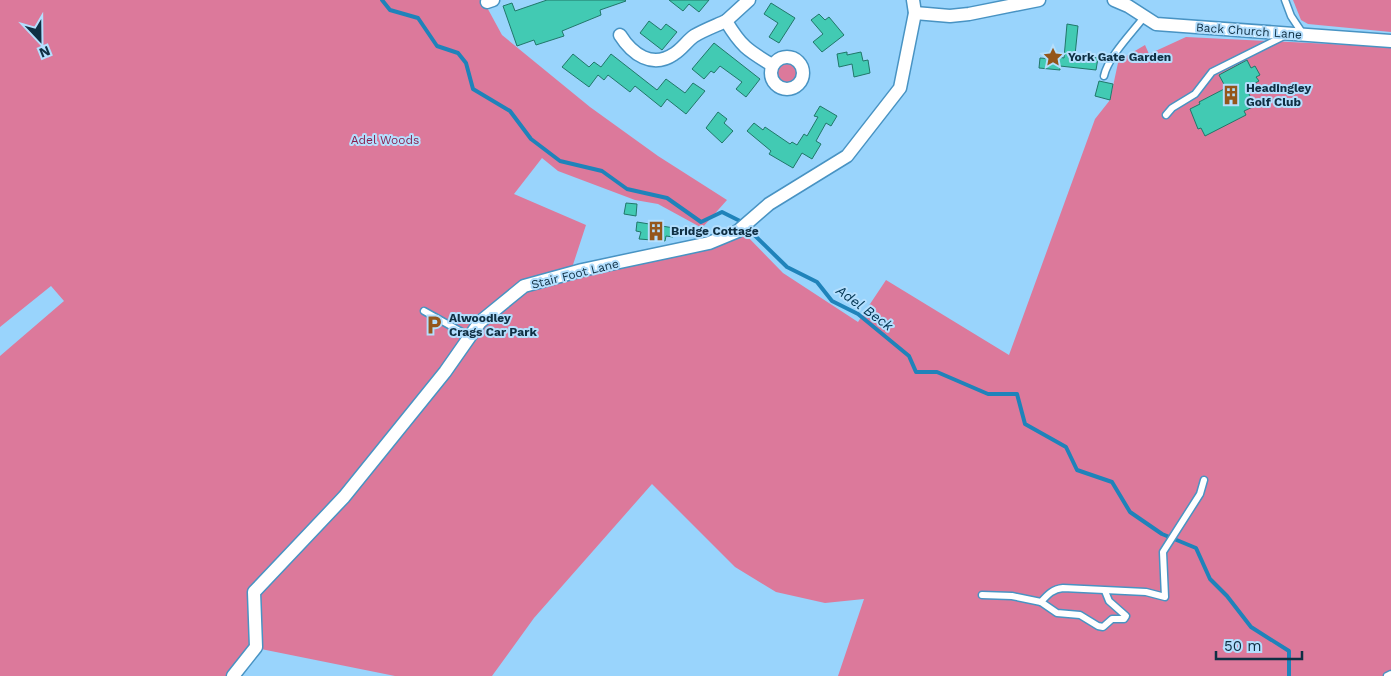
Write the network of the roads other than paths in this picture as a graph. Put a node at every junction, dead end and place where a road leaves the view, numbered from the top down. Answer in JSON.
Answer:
{"nodes":[{"id":1,"x":749,"y":0,"type":"edge"},
{"id":2,"x":913,"y":0,"type":"edge"},
{"id":3,"x":1039,"y":0,"type":"edge"},
{"id":4,"x":1114,"y":0,"type":"edge"},
{"id":5,"x":1285,"y":0,"type":"edge"},
{"id":6,"x":915,"y":13,"type":"junction"},
{"id":7,"x":1144,"y":17,"type":"junction"},
{"id":8,"x":726,"y":21,"type":"junction"},
{"id":9,"x":1288,"y":34,"type":"junction"},
{"id":10,"x":620,"y":35,"type":"dead end"},
{"id":11,"x":1303,"y":35,"type":"junction"},
{"id":12,"x":1391,"y":41,"type":"edge"},
{"id":13,"x":772,"y":65,"type":"dead end"},
{"id":14,"x":1104,"y":76,"type":"dead end"},
{"id":15,"x":1166,"y":114,"type":"dead end"},
{"id":16,"x":424,"y":312,"type":"dead end"},
{"id":17,"x":469,"y":336,"type":"junction"},
{"id":18,"x":1204,"y":480,"type":"dead end"},
{"id":19,"x":1104,"y":591,"type":"junction"},
{"id":20,"x":982,"y":595,"type":"dead end"},
{"id":21,"x":1041,"y":602,"type":"junction"},
{"id":22,"x":1391,"y":674,"type":"edge"},
{"id":23,"x":233,"y":676,"type":"edge"},
{"id":24,"x":1387,"y":676,"type":"edge"}],
"edges":[{"from":1,"to":8,"type":"street"},
{"from":2,"to":6,"type":"street"},
{"from":3,"to":6,"type":"street"},
{"from":4,"to":7,"type":"street","name":"Back Church Lane"},
{"from":5,"to":11,"type":"lane"},
{"from":6,"to":17,"type":"street","name":"Stair Foot Lane"},
{"from":7,"to":9,"type":"street","name":"Back Church Lane"},
{"from":7,"to":14,"type":"lane"},
{"from":8,"to":10,"type":"street"},
{"from":8,"to":13,"type":"street"},
{"from":9,"to":11,"type":"street","name":"Back Church Lane"},
{"from":9,"to":15,"type":"lane"},
{"from":11,"to":12,"type":"street","name":"Back Church Lane"},
{"from":16,"to":17,"type":"lane"},
{"from":17,"to":23,"type":"street","name":"Stair Foot Lane"},
{"from":18,"to":19,"type":"lane"},
{"from":19,"to":21,"type":"lane"},
{"from":19,"to":21,"type":"lane"},
{"from":20,"to":21,"type":"lane"},
{"from":22,"to":24,"type":"lane"}]}
